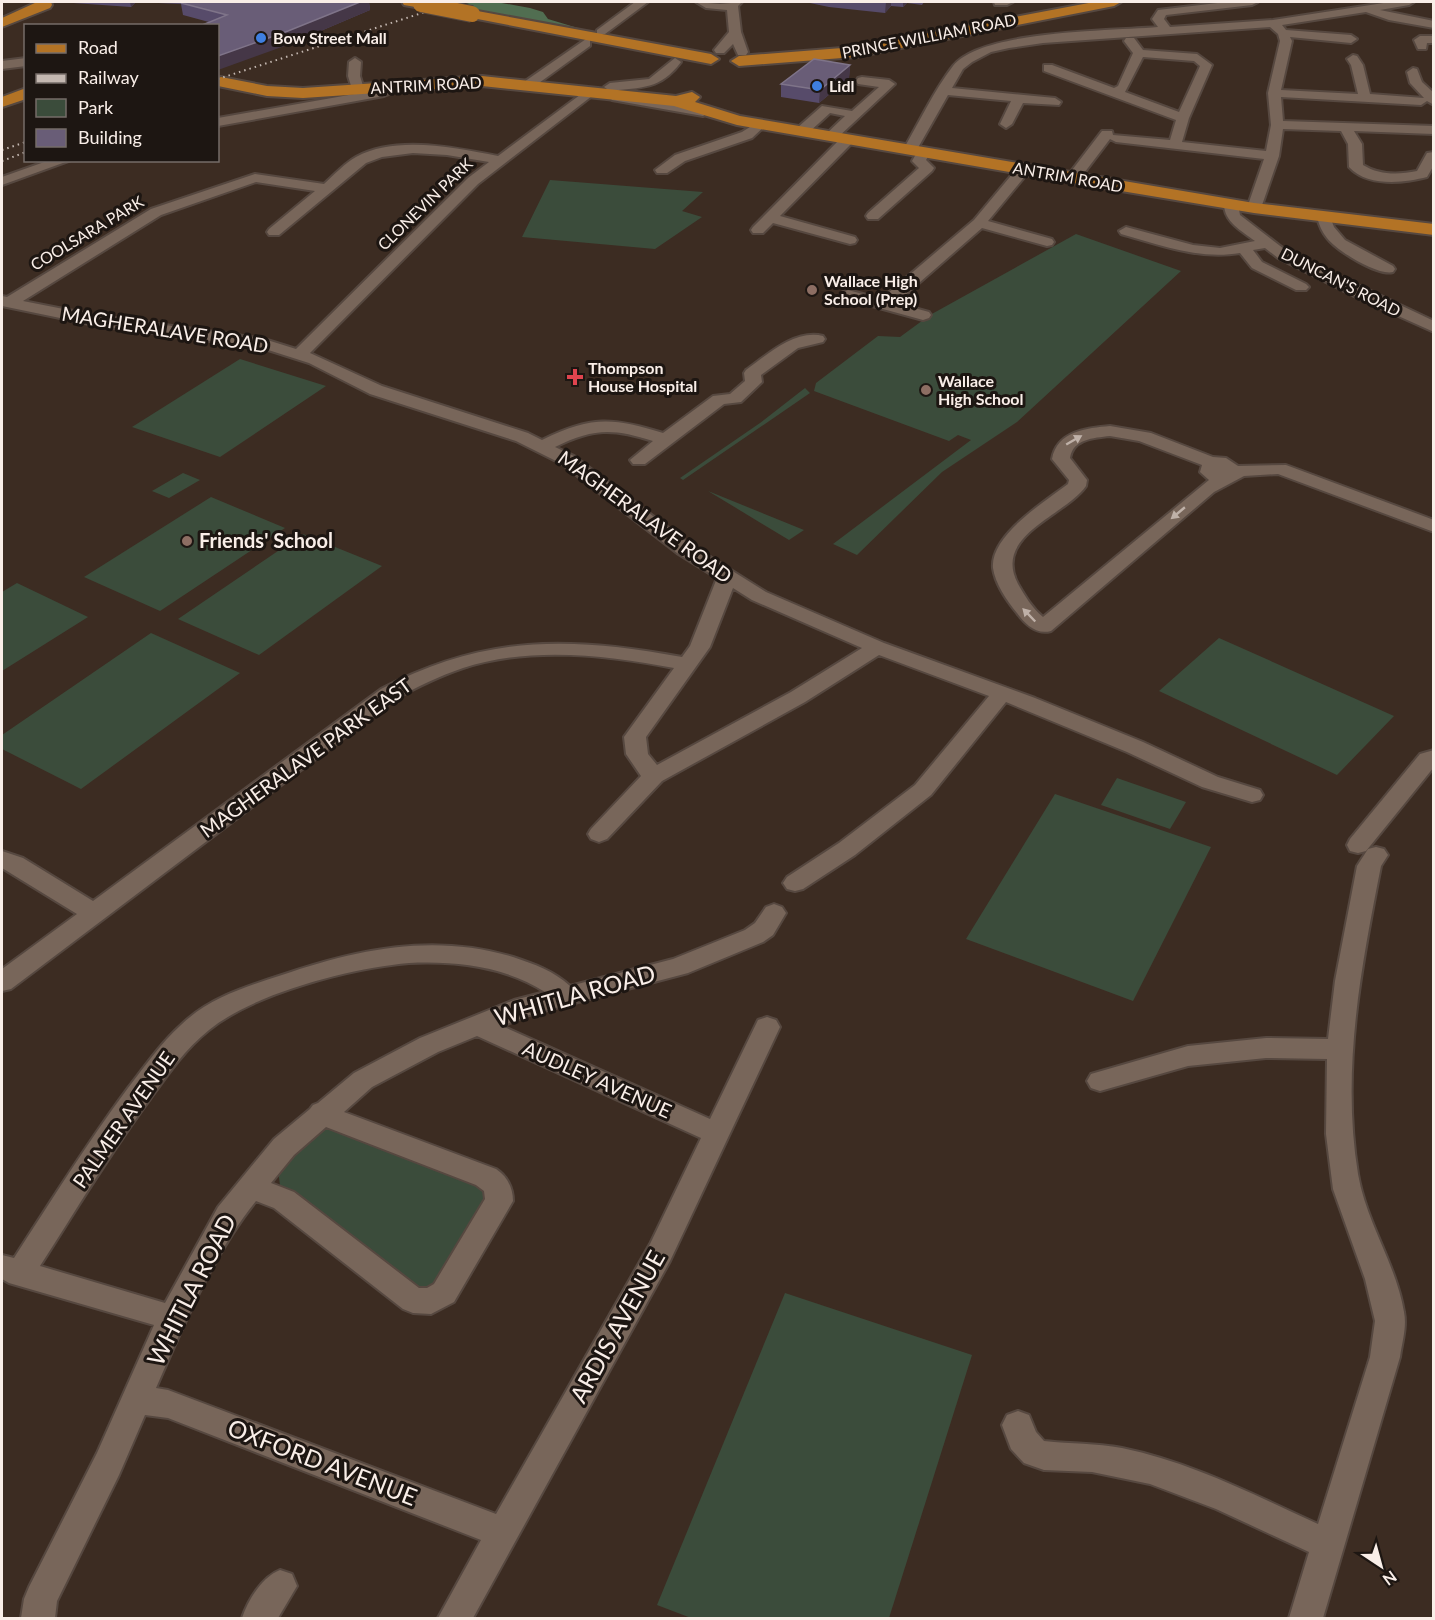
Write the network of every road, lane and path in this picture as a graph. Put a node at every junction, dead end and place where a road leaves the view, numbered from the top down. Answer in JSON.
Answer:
{"nodes":[{"id":1,"x":642,"y":2,"type":"edge"},
{"id":2,"x":702,"y":2,"type":"edge"},
{"id":3,"x":1114,"y":2,"type":"edge"},
{"id":4,"x":1252,"y":2,"type":"edge"},
{"id":5,"x":1409,"y":2,"type":"edge"},
{"id":6,"x":47,"y":3,"type":"edge"},
{"id":7,"x":415,"y":3,"type":"edge"},
{"id":8,"x":734,"y":3,"type":"edge"},
{"id":9,"x":716,"y":7,"type":"junction"},
{"id":10,"x":1366,"y":8,"type":"junction"},
{"id":11,"x":2,"y":23,"type":"edge"},
{"id":12,"x":1273,"y":23,"type":"junction"},
{"id":13,"x":1434,"y":25,"type":"edge"},
{"id":14,"x":735,"y":27,"type":"junction"},
{"id":15,"x":1201,"y":29,"type":"junction"},
{"id":16,"x":2,"y":31,"type":"edge"},
{"id":17,"x":1167,"y":31,"type":"junction"},
{"id":18,"x":601,"y":32,"type":"dead end"},
{"id":19,"x":1283,"y":33,"type":"junction"},
{"id":20,"x":1122,"y":34,"type":"junction"},
{"id":21,"x":18,"y":35,"type":"dead end"},
{"id":22,"x":1212,"y":38,"type":"dead end"},
{"id":23,"x":1351,"y":39,"type":"dead end"},
{"id":24,"x":1434,"y":39,"type":"edge"},
{"id":25,"x":586,"y":43,"type":"dead end"},
{"id":26,"x":1422,"y":46,"type":"dead end"},
{"id":27,"x":1139,"y":53,"type":"junction"},
{"id":28,"x":714,"y":55,"type":"junction"},
{"id":29,"x":739,"y":57,"type":"junction"},
{"id":30,"x":1353,"y":59,"type":"dead end"},
{"id":31,"x":24,"y":62,"type":"edge"},
{"id":32,"x":355,"y":62,"type":"dead end"},
{"id":33,"x":675,"y":62,"type":"dead end"},
{"id":34,"x":2,"y":65,"type":"edge"},
{"id":35,"x":1048,"y":68,"type":"dead end"},
{"id":36,"x":336,"y":71,"type":"dead end"},
{"id":37,"x":1414,"y":77,"type":"dead end"},
{"id":38,"x":862,"y":81,"type":"dead end"},
{"id":39,"x":220,"y":82,"type":"dead end"},
{"id":40,"x":356,"y":83,"type":"junction"},
{"id":41,"x":528,"y":85,"type":"junction"},
{"id":42,"x":383,"y":90,"type":"junction"},
{"id":43,"x":944,"y":91,"type":"junction"},
{"id":44,"x":1116,"y":93,"type":"junction"},
{"id":45,"x":1274,"y":93,"type":"junction"},
{"id":46,"x":24,"y":94,"type":"edge"},
{"id":47,"x":601,"y":94,"type":"junction"},
{"id":48,"x":680,"y":95,"type":"junction"},
{"id":49,"x":1018,"y":99,"type":"junction"},
{"id":50,"x":1365,"y":99,"type":"junction"},
{"id":51,"x":1427,"y":101,"type":"edge"},
{"id":52,"x":2,"y":102,"type":"edge"},
{"id":53,"x":1055,"y":102,"type":"dead end"},
{"id":54,"x":847,"y":113,"type":"dead end"},
{"id":55,"x":1183,"y":118,"type":"junction"},
{"id":56,"x":219,"y":122,"type":"edge"},
{"id":57,"x":761,"y":124,"type":"junction"},
{"id":58,"x":1006,"y":124,"type":"dead end"},
{"id":59,"x":1277,"y":125,"type":"junction"},
{"id":60,"x":1345,"y":128,"type":"junction"},
{"id":61,"x":1434,"y":130,"type":"edge"},
{"id":62,"x":802,"y":131,"type":"junction"},
{"id":63,"x":831,"y":136,"type":"junction"},
{"id":64,"x":848,"y":139,"type":"junction"},
{"id":65,"x":1175,"y":144,"type":"junction"},
{"id":66,"x":917,"y":151,"type":"junction"},
{"id":67,"x":950,"y":156,"type":"junction"},
{"id":68,"x":1272,"y":156,"type":"junction"},
{"id":69,"x":1432,"y":156,"type":"edge"},
{"id":70,"x":499,"y":160,"type":"junction"},
{"id":71,"x":59,"y":162,"type":"edge"},
{"id":72,"x":1024,"y":169,"type":"junction"},
{"id":73,"x":662,"y":170,"type":"dead end"},
{"id":74,"x":1073,"y":178,"type":"junction"},
{"id":75,"x":2,"y":182,"type":"edge"},
{"id":76,"x":327,"y":188,"type":"junction"},
{"id":77,"x":1231,"y":204,"type":"junction"},
{"id":78,"x":1254,"y":208,"type":"junction"},
{"id":79,"x":1324,"y":217,"type":"junction"},
{"id":80,"x":770,"y":218,"type":"junction"},
{"id":81,"x":979,"y":223,"type":"junction"},
{"id":82,"x":758,"y":230,"type":"dead end"},
{"id":83,"x":1434,"y":230,"type":"edge"},
{"id":84,"x":1126,"y":231,"type":"dead end"},
{"id":85,"x":274,"y":232,"type":"dead end"},
{"id":86,"x":849,"y":241,"type":"dead end"},
{"id":87,"x":1047,"y":242,"type":"dead end"},
{"id":88,"x":1267,"y":243,"type":"junction"},
{"id":89,"x":1245,"y":249,"type":"junction"},
{"id":90,"x":1388,"y":269,"type":"dead end"},
{"id":91,"x":1301,"y":287,"type":"dead end"},
{"id":92,"x":848,"y":295,"type":"dead end"},
{"id":93,"x":5,"y":302,"type":"edge"},
{"id":94,"x":884,"y":304,"type":"junction"},
{"id":95,"x":923,"y":315,"type":"dead end"},
{"id":96,"x":1434,"y":327,"type":"edge"},
{"id":97,"x":808,"y":338,"type":"dead end"},
{"id":98,"x":299,"y":355,"type":"junction"},
{"id":99,"x":666,"y":440,"type":"junction"},
{"id":100,"x":543,"y":446,"type":"junction"},
{"id":101,"x":639,"y":460,"type":"dead end"},
{"id":102,"x":1231,"y":475,"type":"junction"},
{"id":103,"x":1434,"y":526,"type":"edge"},
{"id":104,"x":727,"y":578,"type":"junction"},
{"id":105,"x":877,"y":647,"type":"junction"},
{"id":106,"x":688,"y":665,"type":"junction"},
{"id":107,"x":1002,"y":693,"type":"junction"},
{"id":108,"x":1434,"y":757,"type":"edge"},
{"id":109,"x":654,"y":776,"type":"junction"},
{"id":110,"x":1252,"y":795,"type":"dead end"},
{"id":111,"x":599,"y":834,"type":"dead end"},
{"id":112,"x":2,"y":859,"type":"edge"},
{"id":113,"x":795,"y":883,"type":"dead end"},
{"id":114,"x":94,"y":913,"type":"junction"},
{"id":115,"x":774,"y":913,"type":"dead end"},
{"id":116,"x":2,"y":982,"type":"edge"},
{"id":117,"x":564,"y":995,"type":"junction"},
{"id":118,"x":478,"y":1024,"type":"junction"},
{"id":119,"x":767,"y":1027,"type":"dead end"},
{"id":120,"x":1338,"y":1049,"type":"junction"},
{"id":121,"x":1100,"y":1081,"type":"dead end"},
{"id":122,"x":322,"y":1112,"type":"junction"},
{"id":123,"x":718,"y":1134,"type":"junction"},
{"id":124,"x":251,"y":1187,"type":"junction"},
{"id":125,"x":10,"y":1270,"type":"edge"},
{"id":126,"x":172,"y":1318,"type":"junction"},
{"id":127,"x":138,"y":1400,"type":"junction"},
{"id":128,"x":1018,"y":1425,"type":"dead end"},
{"id":129,"x":504,"y":1533,"type":"junction"},
{"id":130,"x":1327,"y":1544,"type":"junction"},
{"id":131,"x":280,"y":1586,"type":"dead end"},
{"id":132,"x":38,"y":1618,"type":"edge"},
{"id":133,"x":259,"y":1618,"type":"edge"},
{"id":134,"x":455,"y":1618,"type":"edge"},
{"id":135,"x":1306,"y":1618,"type":"edge"}],
"edges":[{"from":1,"to":18,"type":"street"},
{"from":2,"to":9,"type":"street"},
{"from":3,"to":29,"type":"main road","name":"PRINCE WILLIAM ROAD"},
{"from":4,"to":17,"type":"street"},
{"from":5,"to":10,"type":"street"},
{"from":6,"to":11,"type":"main road"},
{"from":7,"to":28,"type":"main road","bridge":true},
{"from":8,"to":9,"type":"street"},
{"from":8,"to":14,"type":"street"},
{"from":9,"to":14,"type":"street"},
{"from":10,"to":12,"type":"street"},
{"from":10,"to":13,"type":"street"},
{"from":12,"to":15,"type":"street"},
{"from":12,"to":19,"type":"street"},
{"from":14,"to":28,"type":"street"},
{"from":14,"to":29,"type":"street"},
{"from":15,"to":17,"type":"street"},
{"from":15,"to":22,"type":"street"},
{"from":16,"to":21,"type":"main road"},
{"from":17,"to":20,"type":"street"},
{"from":19,"to":23,"type":"street"},
{"from":19,"to":45,"type":"street"},
{"from":20,"to":27,"type":"street"},
{"from":20,"to":43,"type":"street"},
{"from":24,"to":26,"type":"street"},
{"from":25,"to":41,"type":"street"},
{"from":27,"to":44,"type":"street"},
{"from":27,"to":55,"type":"street"},
{"from":28,"to":29,"type":"main road"},
{"from":28,"to":29,"type":"main road"},
{"from":30,"to":50,"type":"street"},
{"from":31,"to":34,"type":"street"},
{"from":32,"to":40,"type":"street"},
{"from":33,"to":47,"type":"street"},
{"from":35,"to":44,"type":"street"},
{"from":36,"to":40,"type":"street"},
{"from":37,"to":51,"type":"street"},
{"from":38,"to":63,"type":"street"},
{"from":39,"to":40,"type":"main road","name":"ANTRIM ROAD"},
{"from":40,"to":42,"type":"main road","name":"ANTRIM ROAD"},
{"from":41,"to":42,"type":"main road","name":"ANTRIM ROAD"},
{"from":41,"to":47,"type":"main road","name":"ANTRIM ROAD"},
{"from":42,"to":56,"type":"street"},
{"from":43,"to":49,"type":"street"},
{"from":43,"to":66,"type":"street"},
{"from":44,"to":55,"type":"street"},
{"from":45,"to":50,"type":"street"},
{"from":45,"to":59,"type":"street"},
{"from":46,"to":52,"type":"main road"},
{"from":47,"to":48,"type":"main road","name":"ANTRIM ROAD"},
{"from":47,"to":48,"type":"street"},
{"from":47,"to":70,"type":"street","name":"CLONEVIN PARK"},
{"from":48,"to":57,"type":"main road","name":"ANTRIM ROAD"},
{"from":49,"to":53,"type":"street"},
{"from":49,"to":58,"type":"street"},
{"from":50,"to":51,"type":"street"},
{"from":54,"to":62,"type":"street"},
{"from":55,"to":65,"type":"street"},
{"from":57,"to":62,"type":"main road","name":"ANTRIM ROAD"},
{"from":57,"to":73,"type":"street"},
{"from":59,"to":60,"type":"street"},
{"from":59,"to":68,"type":"street"},
{"from":60,"to":61,"type":"street"},
{"from":60,"to":69,"type":"street"},
{"from":62,"to":63,"type":"main road","name":"ANTRIM ROAD"},
{"from":63,"to":64,"type":"main road","name":"ANTRIM ROAD"},
{"from":64,"to":66,"type":"main road","name":"ANTRIM ROAD"},
{"from":64,"to":80,"type":"street"},
{"from":65,"to":68,"type":"street"},
{"from":65,"to":74,"type":"street"},
{"from":66,"to":67,"type":"main road","name":"ANTRIM ROAD"},
{"from":66,"to":67,"type":"street"},
{"from":67,"to":72,"type":"main road","name":"ANTRIM ROAD"},
{"from":68,"to":78,"type":"street"},
{"from":70,"to":76,"type":"street"},
{"from":70,"to":98,"type":"street","name":"CLONEVIN PARK"},
{"from":71,"to":75,"type":"street"},
{"from":72,"to":74,"type":"main road","name":"ANTRIM ROAD"},
{"from":72,"to":81,"type":"street"},
{"from":74,"to":77,"type":"main road","name":"ANTRIM ROAD"},
{"from":76,"to":85,"type":"street"},
{"from":76,"to":93,"type":"street","name":"COOLSARA PARK"},
{"from":77,"to":78,"type":"main road","name":"ANTRIM ROAD"},
{"from":77,"to":88,"type":"street","name":"DUNCAN'S ROAD"},
{"from":78,"to":79,"type":"main road","name":"ANTRIM ROAD"},
{"from":79,"to":83,"type":"main road","name":"ANTRIM ROAD"},
{"from":79,"to":90,"type":"street"},
{"from":80,"to":82,"type":"street"},
{"from":80,"to":86,"type":"street"},
{"from":81,"to":87,"type":"street"},
{"from":81,"to":94,"type":"street"},
{"from":84,"to":89,"type":"street"},
{"from":88,"to":89,"type":"street"},
{"from":88,"to":96,"type":"street","name":"DUNCAN'S ROAD"},
{"from":89,"to":91,"type":"street"},
{"from":92,"to":94,"type":"street"},
{"from":93,"to":98,"type":"street","name":"MAGHERALAVE ROAD"},
{"from":94,"to":95,"type":"street"},
{"from":97,"to":99,"type":"street"},
{"from":98,"to":100,"type":"street","name":"MAGHERALAVE ROAD"},
{"from":99,"to":100,"type":"street"},
{"from":99,"to":101,"type":"street"},
{"from":100,"to":104,"type":"street","name":"MAGHERALAVE ROAD"},
{"from":102,"to":102,"type":"street","one_way":true},
{"from":102,"to":103,"type":"street"},
{"from":104,"to":105,"type":"street","name":"MAGHERALAVE ROAD"},
{"from":104,"to":106,"type":"street"},
{"from":105,"to":107,"type":"street","name":"MAGHERALAVE ROAD"},
{"from":105,"to":109,"type":"street"},
{"from":106,"to":109,"type":"street"},
{"from":106,"to":114,"type":"street","name":"MAGHERALAVE PARK EAST"},
{"from":107,"to":110,"type":"street","name":"MAGHERALAVE ROAD"},
{"from":107,"to":113,"type":"street"},
{"from":108,"to":120,"type":"street"},
{"from":109,"to":111,"type":"street"},
{"from":112,"to":114,"type":"street"},
{"from":114,"to":116,"type":"street","name":"MAGHERALAVE PARK EAST"},
{"from":115,"to":117,"type":"street","name":"WHITLA ROAD"},
{"from":117,"to":118,"type":"street","name":"WHITLA ROAD"},
{"from":117,"to":125,"type":"street","name":"PALMER AVENUE"},
{"from":118,"to":122,"type":"street","name":"WHITLA ROAD"},
{"from":118,"to":123,"type":"street","name":"AUDLEY AVENUE"},
{"from":119,"to":123,"type":"street","name":"ARDIS AVENUE"},
{"from":120,"to":121,"type":"street"},
{"from":120,"to":130,"type":"street"},
{"from":122,"to":124,"type":"street","name":"WHITLA ROAD"},
{"from":122,"to":124,"type":"street"},
{"from":123,"to":129,"type":"street","name":"ARDIS AVENUE"},
{"from":124,"to":126,"type":"street","name":"WHITLA ROAD"},
{"from":125,"to":126,"type":"street"},
{"from":126,"to":127,"type":"street","name":"WHITLA ROAD"},
{"from":127,"to":129,"type":"street","name":"OXFORD AVENUE"},
{"from":127,"to":132,"type":"street","name":"WHITLA ROAD"},
{"from":128,"to":130,"type":"street"},
{"from":129,"to":134,"type":"street","name":"ARDIS AVENUE"},
{"from":130,"to":135,"type":"street"},
{"from":131,"to":133,"type":"street"}]}
